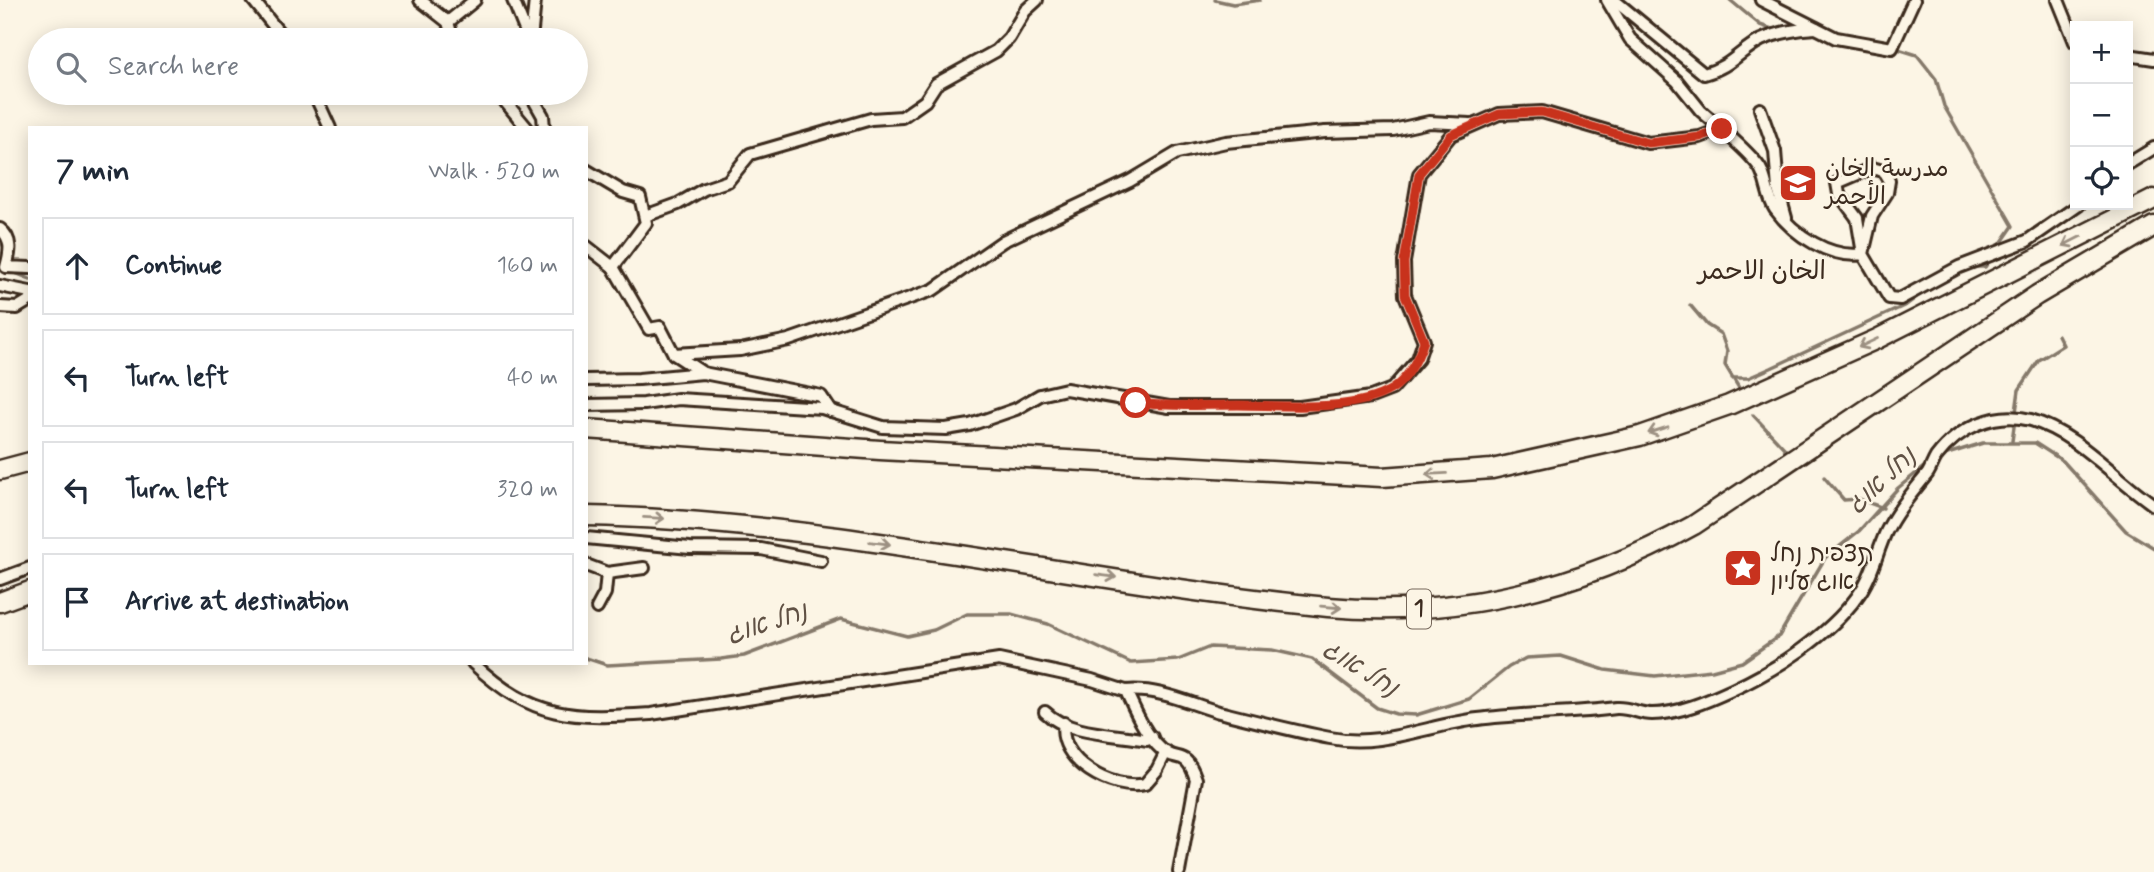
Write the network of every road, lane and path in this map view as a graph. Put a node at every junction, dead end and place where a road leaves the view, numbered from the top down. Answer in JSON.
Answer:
{"nodes":[{"id":1,"x":253,"y":0,"type":"edge"},
{"id":2,"x":420,"y":0,"type":"edge"},
{"id":3,"x":475,"y":0,"type":"edge"},
{"id":4,"x":513,"y":0,"type":"edge"},
{"id":5,"x":535,"y":0,"type":"edge"},
{"id":6,"x":1037,"y":0,"type":"edge"},
{"id":7,"x":1608,"y":0,"type":"edge"},
{"id":8,"x":1614,"y":0,"type":"edge"},
{"id":9,"x":1761,"y":0,"type":"edge"},
{"id":10,"x":1914,"y":0,"type":"edge"},
{"id":11,"x":2058,"y":0,"type":"edge"},
{"id":12,"x":448,"y":22,"type":"junction"},
{"id":13,"x":275,"y":28,"type":"edge"},
{"id":14,"x":450,"y":28,"type":"edge"},
{"id":15,"x":525,"y":28,"type":"edge"},
{"id":16,"x":532,"y":28,"type":"edge"},
{"id":17,"x":1816,"y":28,"type":"junction"},
{"id":18,"x":2070,"y":30,"type":"edge"},
{"id":19,"x":2133,"y":56,"type":"edge"},
{"id":20,"x":2154,"y":58,"type":"edge"},
{"id":21,"x":319,"y":105,"type":"edge"},
{"id":22,"x":508,"y":105,"type":"edge"},
{"id":23,"x":535,"y":105,"type":"edge"},
{"id":24,"x":1760,"y":109,"type":"dead end"},
{"id":25,"x":1473,"y":124,"type":"junction"},
{"id":26,"x":329,"y":126,"type":"edge"},
{"id":27,"x":525,"y":126,"type":"edge"},
{"id":28,"x":545,"y":126,"type":"edge"},
{"id":29,"x":1722,"y":129,"type":"junction"},
{"id":30,"x":2154,"y":148,"type":"edge"},
{"id":31,"x":2133,"y":161,"type":"edge"},
{"id":32,"x":588,"y":164,"type":"edge"},
{"id":33,"x":588,"y":171,"type":"edge"},
{"id":34,"x":603,"y":179,"type":"junction"},
{"id":35,"x":2154,"y":199,"type":"edge"},
{"id":36,"x":2072,"y":210,"type":"edge"},
{"id":37,"x":645,"y":216,"type":"junction"},
{"id":38,"x":1787,"y":222,"type":"junction"},
{"id":39,"x":2154,"y":226,"type":"edge"},
{"id":40,"x":0,"y":229,"type":"edge"},
{"id":41,"x":588,"y":248,"type":"edge"},
{"id":42,"x":1863,"y":254,"type":"junction"},
{"id":43,"x":613,"y":267,"type":"junction"},
{"id":44,"x":28,"y":268,"type":"edge"},
{"id":45,"x":0,"y":286,"type":"edge"},
{"id":46,"x":28,"y":292,"type":"edge"},
{"id":47,"x":28,"y":301,"type":"edge"},
{"id":48,"x":0,"y":307,"type":"edge"},
{"id":49,"x":674,"y":354,"type":"junction"},
{"id":50,"x":703,"y":373,"type":"junction"},
{"id":51,"x":588,"y":380,"type":"edge"},
{"id":52,"x":588,"y":405,"type":"edge"},
{"id":53,"x":831,"y":411,"type":"junction"},
{"id":54,"x":588,"y":429,"type":"edge"},
{"id":55,"x":28,"y":463,"type":"edge"},
{"id":56,"x":0,"y":470,"type":"edge"},
{"id":57,"x":2154,"y":505,"type":"edge"},
{"id":58,"x":588,"y":516,"type":"edge"},
{"id":59,"x":588,"y":538,"type":"edge"},
{"id":60,"x":821,"y":561,"type":"dead end"},
{"id":61,"x":588,"y":566,"type":"edge"},
{"id":62,"x":644,"y":568,"type":"dead end"},
{"id":63,"x":28,"y":569,"type":"edge"},
{"id":64,"x":607,"y":573,"type":"junction"},
{"id":65,"x":0,"y":579,"type":"edge"},
{"id":66,"x":28,"y":593,"type":"edge"},
{"id":67,"x":0,"y":602,"type":"edge"},
{"id":68,"x":597,"y":608,"type":"dead end"},
{"id":69,"x":475,"y":665,"type":"edge"},
{"id":70,"x":1126,"y":691,"type":"junction"},
{"id":71,"x":1045,"y":712,"type":"dead end"},
{"id":72,"x":1064,"y":723,"type":"junction"},
{"id":73,"x":1152,"y":737,"type":"junction"},
{"id":74,"x":1166,"y":752,"type":"junction"},
{"id":75,"x":1178,"y":872,"type":"edge"}],
"edges":[{"from":1,"to":13,"type":"street"},
{"from":2,"to":12,"type":"street"},
{"from":3,"to":12,"type":"street"},
{"from":4,"to":15,"type":"street"},
{"from":5,"to":16,"type":"street"},
{"from":6,"to":37,"type":"street"},
{"from":7,"to":29,"type":"street"},
{"from":8,"to":17,"type":"street"},
{"from":9,"to":17,"type":"street"},
{"from":10,"to":17,"type":"street"},
{"from":11,"to":18,"type":"street"},
{"from":12,"to":14,"type":"street"},
{"from":19,"to":20,"type":"street"},
{"from":21,"to":26,"type":"street"},
{"from":22,"to":27,"type":"street"},
{"from":23,"to":28,"type":"street"},
{"from":24,"to":38,"type":"street"},
{"from":25,"to":29,"type":"street"},
{"from":25,"to":49,"type":"street"},
{"from":25,"to":53,"type":"street"},
{"from":29,"to":38,"type":"street"},
{"from":30,"to":31,"type":"street"},
{"from":32,"to":34,"type":"street"},
{"from":33,"to":34,"type":"street"},
{"from":34,"to":37,"type":"street"},
{"from":35,"to":54,"type":"highway","one_way":true},
{"from":36,"to":42,"type":"street"},
{"from":37,"to":43,"type":"street"},
{"from":38,"to":42,"type":"street"},
{"from":58,"to":39,"type":"highway","number":"1","one_way":true},
{"from":40,"to":44,"type":"street"},
{"from":41,"to":43,"type":"street"},
{"from":42,"to":42,"type":"street"},
{"from":43,"to":49,"type":"street"},
{"from":45,"to":46,"type":"street"},
{"from":47,"to":48,"type":"street"},
{"from":49,"to":50,"type":"street"},
{"from":50,"to":51,"type":"street"},
{"from":50,"to":53,"type":"street"},
{"from":52,"to":53,"type":"street"},
{"from":55,"to":56,"type":"highway"},
{"from":57,"to":70,"type":"street"},
{"from":59,"to":60,"type":"street"},
{"from":61,"to":64,"type":"street"},
{"from":62,"to":64,"type":"street"},
{"from":63,"to":65,"type":"street"},
{"from":64,"to":68,"type":"street"},
{"from":66,"to":67,"type":"highway"},
{"from":69,"to":70,"type":"street"},
{"from":70,"to":73,"type":"street"},
{"from":71,"to":72,"type":"street"},
{"from":72,"to":73,"type":"street"},
{"from":72,"to":74,"type":"street"},
{"from":73,"to":74,"type":"street"},
{"from":74,"to":75,"type":"street"}]}
